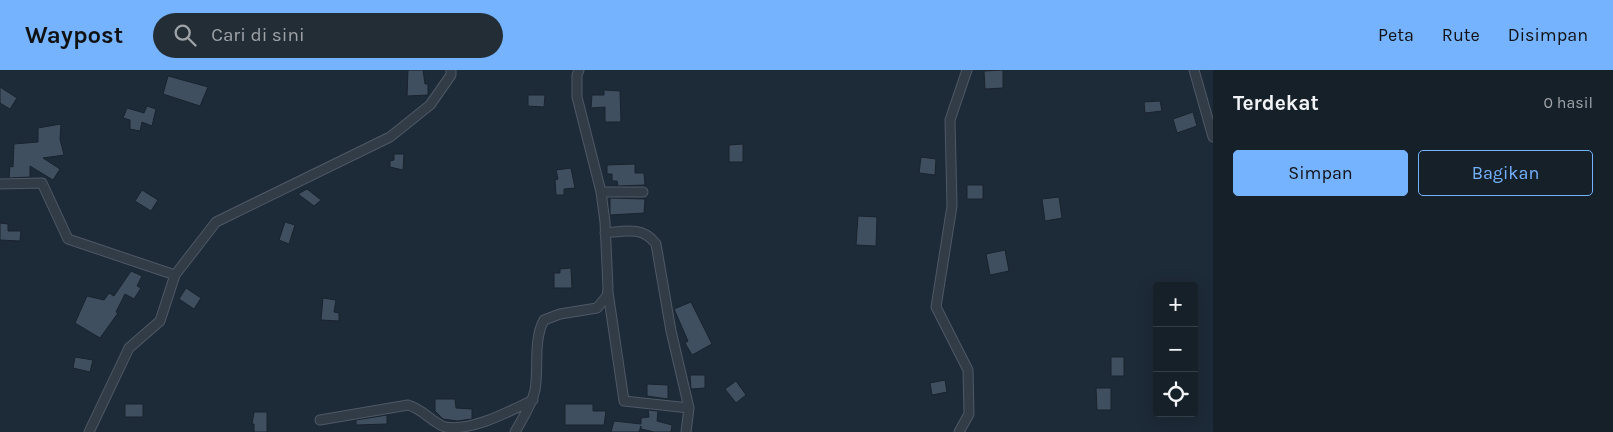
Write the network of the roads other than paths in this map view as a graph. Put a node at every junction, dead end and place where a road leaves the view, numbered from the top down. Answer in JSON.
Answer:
{"nodes":[{"id":1,"x":451,"y":70,"type":"edge"},
{"id":2,"x":580,"y":70,"type":"edge"},
{"id":3,"x":967,"y":70,"type":"edge"},
{"id":4,"x":1194,"y":70,"type":"edge"},
{"id":5,"x":1213,"y":137,"type":"edge"},
{"id":6,"x":0,"y":184,"type":"edge"},
{"id":7,"x":601,"y":192,"type":"junction"},
{"id":8,"x":643,"y":192,"type":"dead end"},
{"id":9,"x":606,"y":232,"type":"junction"},
{"id":10,"x":175,"y":275,"type":"junction"},
{"id":11,"x":608,"y":288,"type":"junction"},
{"id":12,"x":533,"y":400,"type":"junction"},
{"id":13,"x":689,"y":408,"type":"junction"},
{"id":14,"x":320,"y":420,"type":"dead end"},
{"id":15,"x":89,"y":432,"type":"edge"},
{"id":16,"x":515,"y":432,"type":"edge"},
{"id":17,"x":686,"y":432,"type":"edge"},
{"id":18,"x":958,"y":432,"type":"edge"}],
"edges":[{"from":1,"to":10,"type":"street"},
{"from":2,"to":7,"type":"street"},
{"from":3,"to":18,"type":"street"},
{"from":4,"to":5,"type":"street"},
{"from":6,"to":10,"type":"street"},
{"from":7,"to":8,"type":"street"},
{"from":7,"to":9,"type":"street"},
{"from":9,"to":11,"type":"street"},
{"from":9,"to":13,"type":"street"},
{"from":10,"to":15,"type":"street"},
{"from":11,"to":12,"type":"street"},
{"from":11,"to":13,"type":"street"},
{"from":12,"to":14,"type":"street"},
{"from":12,"to":16,"type":"street"},
{"from":13,"to":17,"type":"street"}]}
